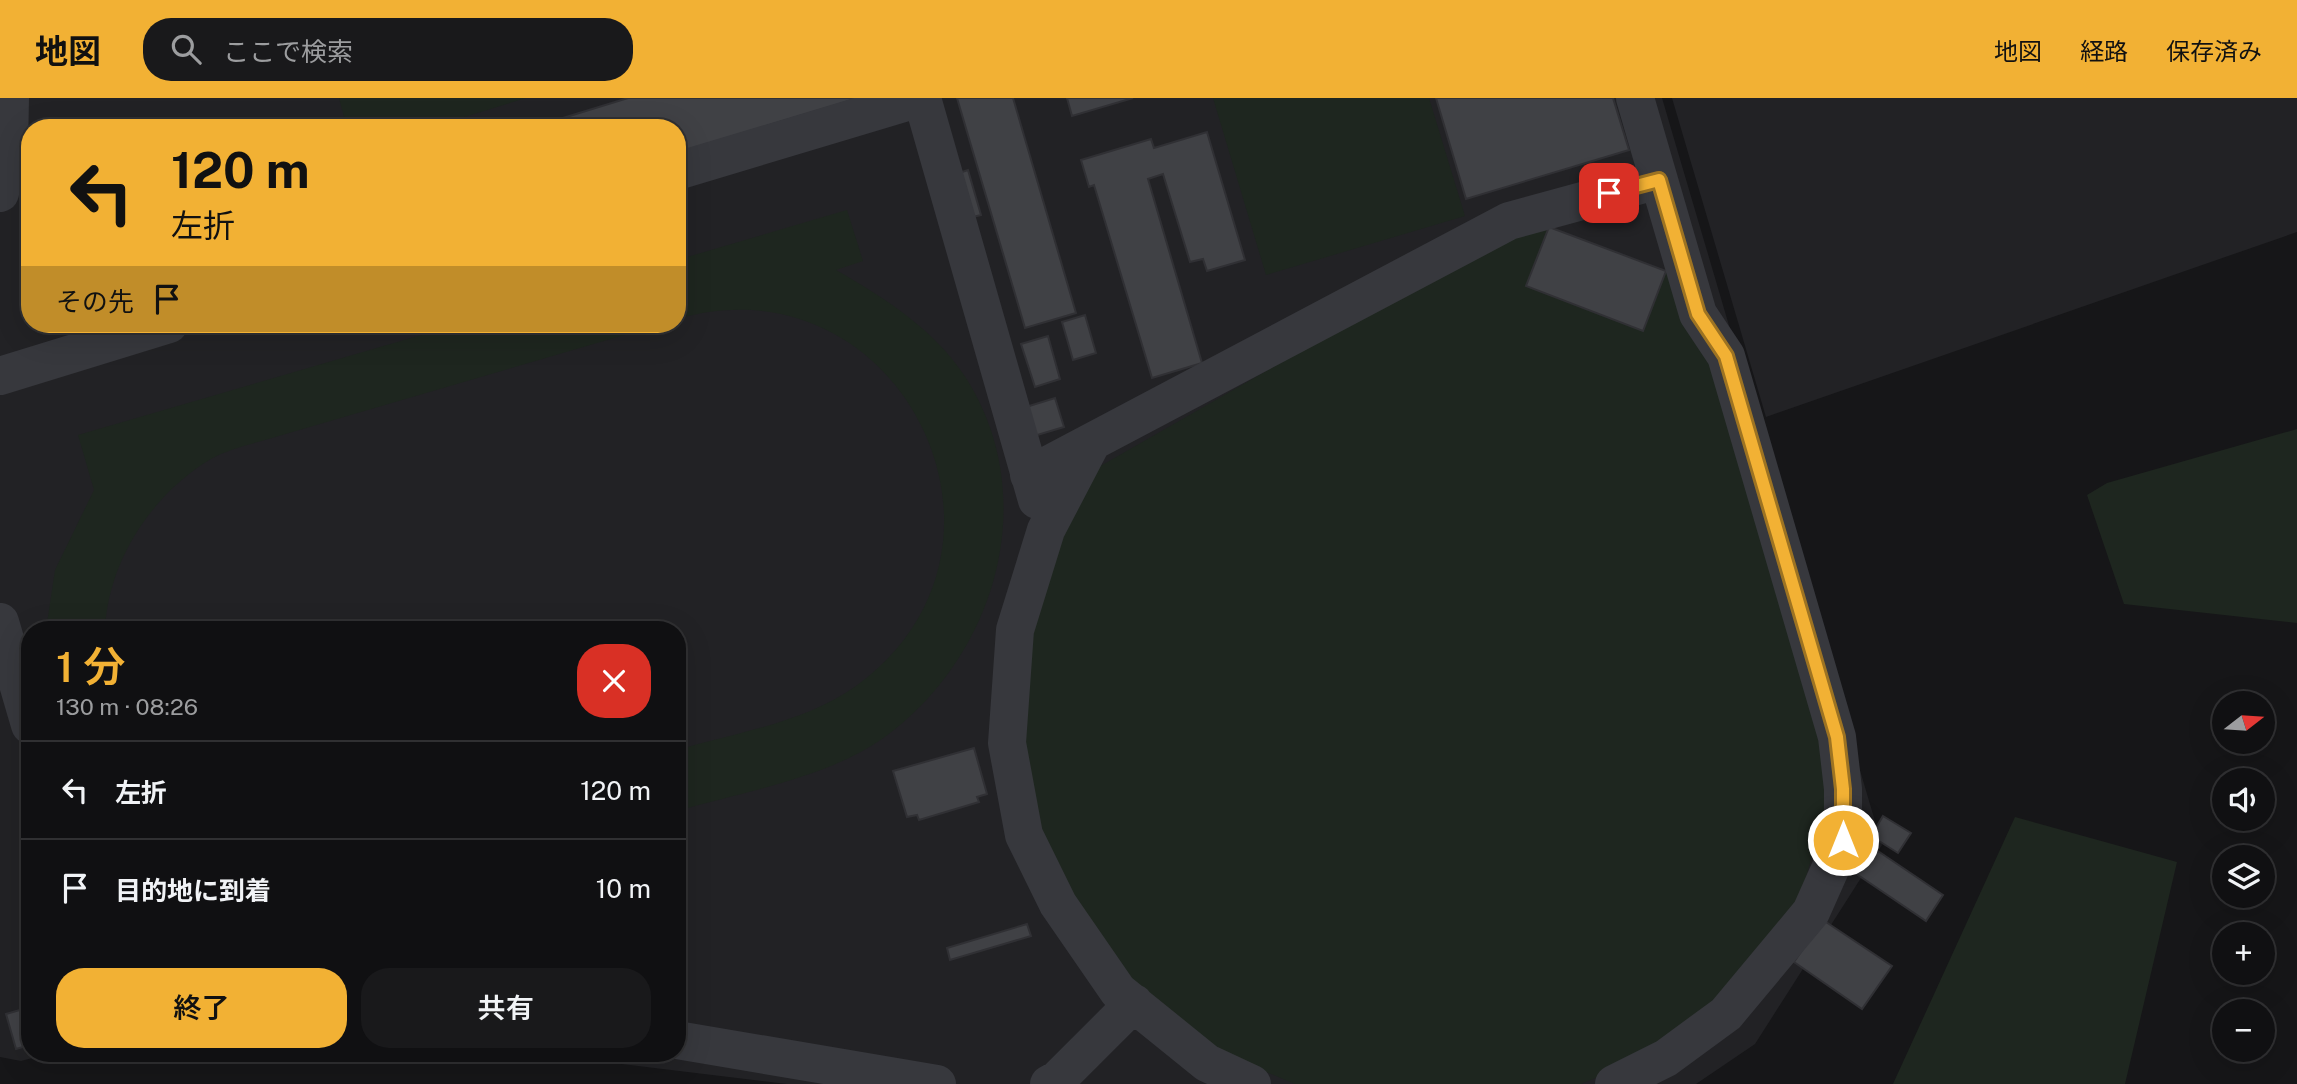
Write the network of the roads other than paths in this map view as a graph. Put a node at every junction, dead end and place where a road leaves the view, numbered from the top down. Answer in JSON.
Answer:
{"nodes":[{"id":1,"x":10,"y":98,"type":"edge"},
{"id":2,"x":921,"y":98,"type":"edge"},
{"id":3,"x":1635,"y":98,"type":"edge"},
{"id":4,"x":686,"y":168,"type":"edge"},
{"id":5,"x":1659,"y":180,"type":"junction"},
{"id":6,"x":0,"y":193,"type":"edge"},
{"id":7,"x":140,"y":333,"type":"edge"},
{"id":8,"x":0,"y":376,"type":"edge"},
{"id":9,"x":1092,"y":442,"type":"junction"},
{"id":10,"x":1029,"y":475,"type":"junction"},
{"id":11,"x":1046,"y":530,"type":"junction"},
{"id":12,"x":0,"y":622,"type":"edge"},
{"id":13,"x":21,"y":694,"type":"edge"},
{"id":14,"x":1134,"y":1003,"type":"junction"},
{"id":15,"x":686,"y":1042,"type":"edge"},
{"id":16,"x":937,"y":1084,"type":"edge"},
{"id":17,"x":1049,"y":1084,"type":"edge"},
{"id":18,"x":1252,"y":1084,"type":"edge"},
{"id":19,"x":1614,"y":1084,"type":"edge"}],
"edges":[{"from":1,"to":6,"type":"lane"},
{"from":2,"to":4,"type":"lane"},
{"from":2,"to":10,"type":"lane"},
{"from":3,"to":5,"type":"lane"},
{"from":5,"to":9,"type":"lane"},
{"from":5,"to":19,"type":"lane"},
{"from":7,"to":8,"type":"lane"},
{"from":9,"to":10,"type":"lane"},
{"from":9,"to":11,"type":"lane"},
{"from":10,"to":11,"type":"lane"},
{"from":11,"to":14,"type":"lane"},
{"from":12,"to":13,"type":"lane"},
{"from":14,"to":17,"type":"lane"},
{"from":14,"to":18,"type":"lane"},
{"from":15,"to":16,"type":"lane"}]}
